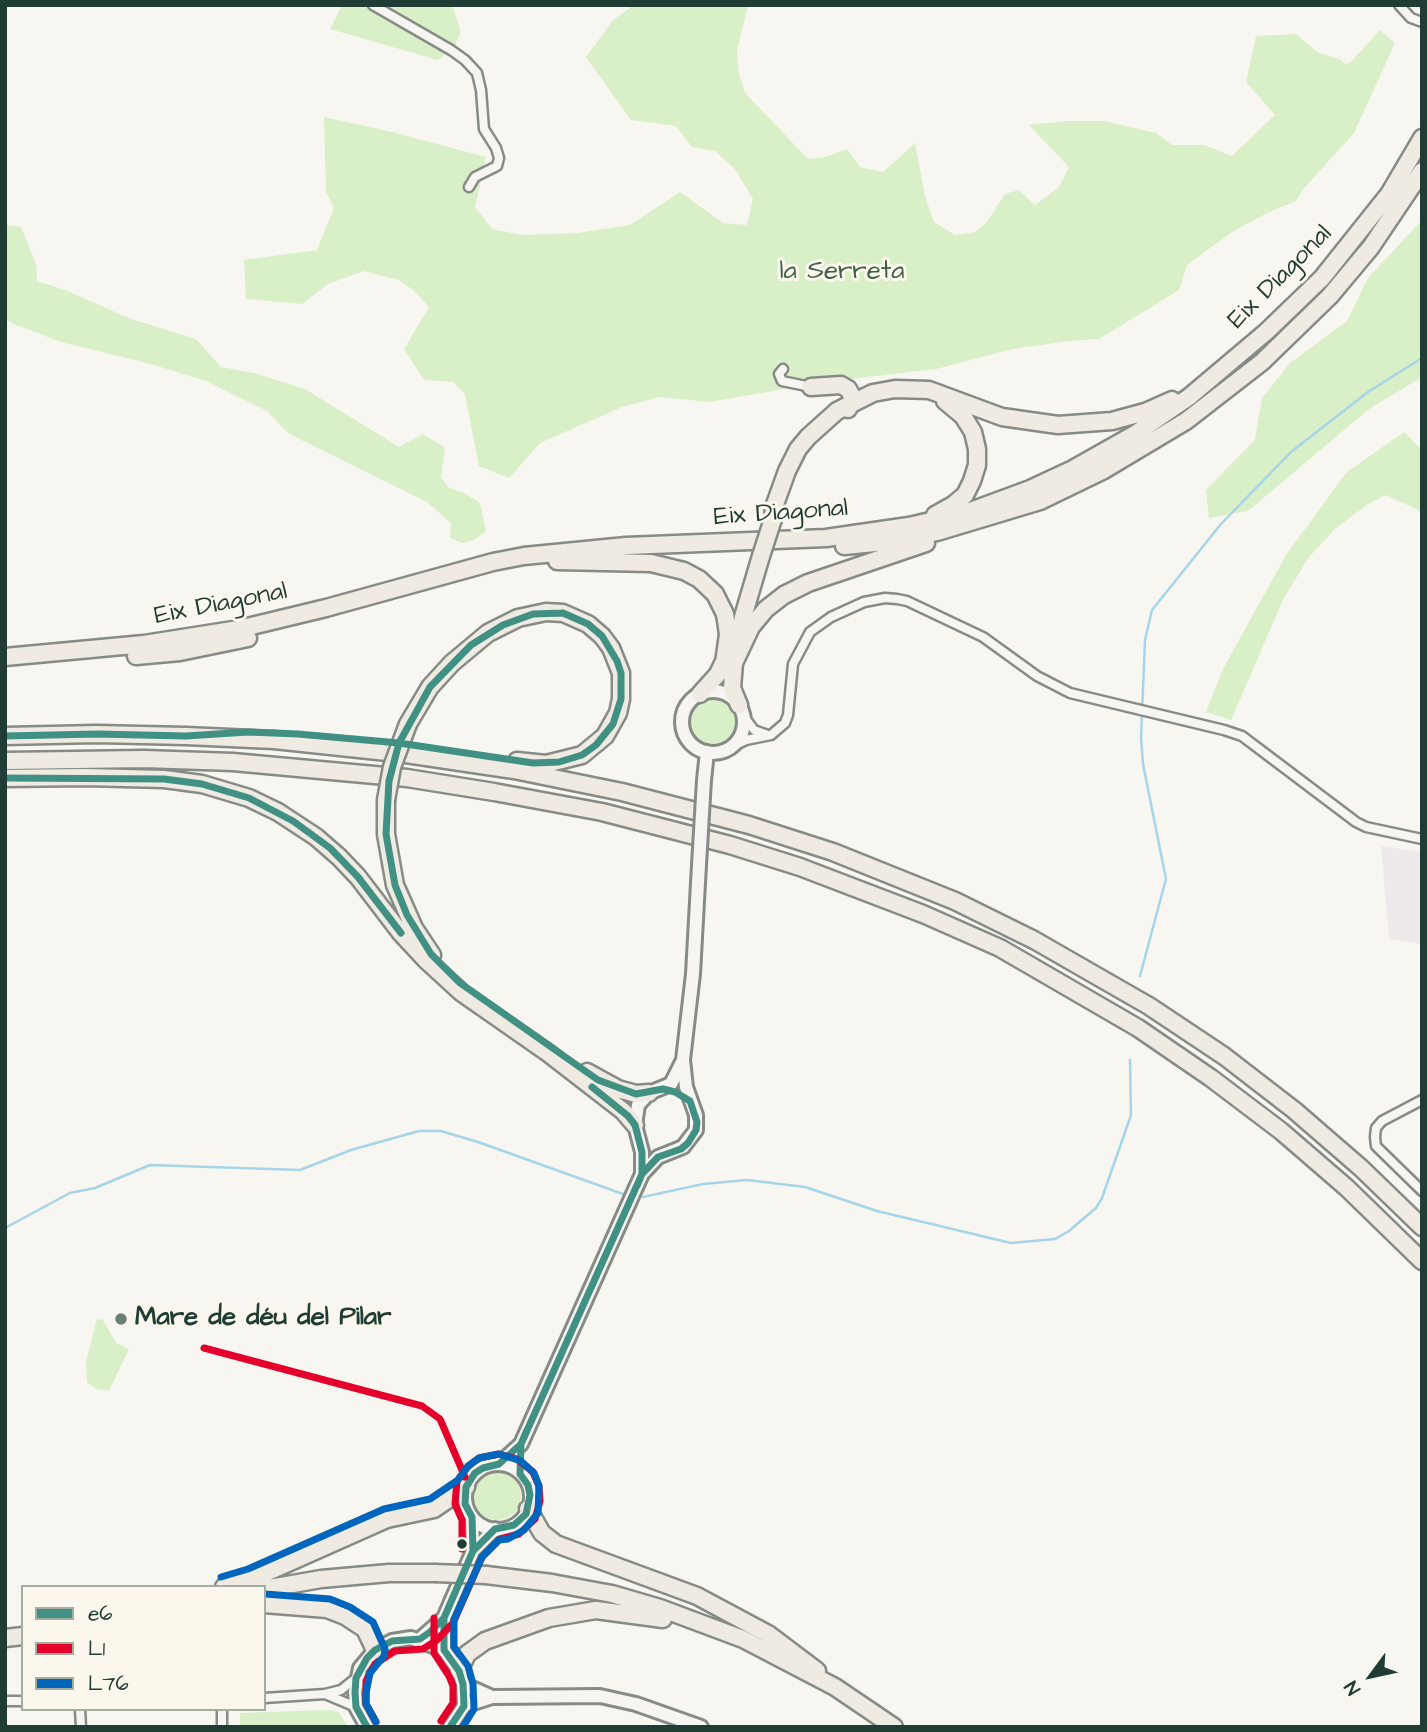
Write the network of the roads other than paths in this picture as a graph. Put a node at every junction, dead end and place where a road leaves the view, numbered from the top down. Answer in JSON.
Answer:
{"nodes":[{"id":1,"x":373,"y":5,"type":"edge"},
{"id":2,"x":1399,"y":5,"type":"edge"},
{"id":3,"x":1422,"y":22,"type":"edge"},
{"id":4,"x":1422,"y":138,"type":"edge"},
{"id":5,"x":1422,"y":170,"type":"edge"},
{"id":6,"x":469,"y":187,"type":"dead end"},
{"id":7,"x":1238,"y":357,"type":"junction"},
{"id":8,"x":783,"y":369,"type":"dead end"},
{"id":9,"x":841,"y":385,"type":"junction"},
{"id":10,"x":811,"y":387,"type":"junction"},
{"id":11,"x":895,"y":389,"type":"junction"},
{"id":12,"x":852,"y":402,"type":"junction"},
{"id":13,"x":803,"y":450,"type":"junction"},
{"id":14,"x":1040,"y":501,"type":"junction"},
{"id":15,"x":875,"y":532,"type":"junction"},
{"id":16,"x":555,"y":561,"type":"junction"},
{"id":17,"x":5,"y":657,"type":"edge"},
{"id":18,"x":729,"y":663,"type":"junction"},
{"id":19,"x":5,"y":667,"type":"edge"},
{"id":20,"x":700,"y":694,"type":"junction"},
{"id":21,"x":741,"y":710,"type":"junction"},
{"id":22,"x":771,"y":735,"type":"junction"},
{"id":23,"x":5,"y":736,"type":"edge"},
{"id":24,"x":186,"y":736,"type":"junction"},
{"id":25,"x":735,"y":745,"type":"junction"},
{"id":26,"x":707,"y":752,"type":"junction"},
{"id":27,"x":5,"y":761,"type":"edge"},
{"id":28,"x":5,"y":778,"type":"edge"},
{"id":29,"x":1422,"y":839,"type":"edge"},
{"id":30,"x":683,"y":1060,"type":"junction"},
{"id":31,"x":656,"y":1091,"type":"junction"},
{"id":32,"x":1422,"y":1100,"type":"edge"},
{"id":33,"x":690,"y":1101,"type":"junction"},
{"id":34,"x":637,"y":1131,"type":"junction"},
{"id":35,"x":669,"y":1153,"type":"junction"},
{"id":36,"x":642,"y":1174,"type":"junction"},
{"id":37,"x":1422,"y":1191,"type":"edge"},
{"id":38,"x":1422,"y":1227,"type":"edge"},
{"id":39,"x":1422,"y":1261,"type":"edge"},
{"id":40,"x":521,"y":1444,"type":"junction"},
{"id":41,"x":499,"y":1464,"type":"junction"},
{"id":42,"x":520,"y":1474,"type":"junction"},
{"id":43,"x":466,"y":1487,"type":"junction"},
{"id":44,"x":528,"y":1509,"type":"junction"},
{"id":45,"x":472,"y":1517,"type":"junction"},
{"id":46,"x":495,"y":1530,"type":"junction"},
{"id":47,"x":473,"y":1551,"type":"junction"},
{"id":48,"x":231,"y":1585,"type":"edge"},
{"id":49,"x":266,"y":1589,"type":"edge"},
{"id":50,"x":266,"y":1604,"type":"edge"},
{"id":51,"x":444,"y":1618,"type":"junction"},
{"id":52,"x":420,"y":1639,"type":"junction"},
{"id":53,"x":375,"y":1650,"type":"junction"},
{"id":54,"x":444,"y":1650,"type":"junction"},
{"id":55,"x":356,"y":1678,"type":"junction"},
{"id":56,"x":461,"y":1678,"type":"junction"},
{"id":57,"x":835,"y":1687,"type":"junction"},
{"id":58,"x":325,"y":1694,"type":"junction"},
{"id":59,"x":492,"y":1697,"type":"junction"},
{"id":60,"x":266,"y":1698,"type":"edge"},
{"id":61,"x":356,"y":1706,"type":"junction"},
{"id":62,"x":464,"y":1706,"type":"junction"},
{"id":63,"x":696,"y":1726,"type":"edge"},
{"id":64,"x":368,"y":1727,"type":"edge"},
{"id":65,"x":450,"y":1727,"type":"edge"},
{"id":66,"x":894,"y":1727,"type":"edge"}],
"edges":[{"from":1,"to":6,"type":"street"},
{"from":2,"to":3,"type":"street"},
{"from":4,"to":7,"type":"highway","name":"Eix Diagonal"},
{"from":5,"to":14,"type":"highway","name":"Eix Diagonal"},
{"from":7,"to":11,"type":"highway"},
{"from":7,"to":15,"type":"highway","name":"Eix Diagonal"},
{"from":8,"to":10,"type":"street"},
{"from":9,"to":10,"type":"highway"},
{"from":9,"to":11,"type":"highway"},
{"from":9,"to":12,"type":"highway"},
{"from":10,"to":13,"type":"highway"},
{"from":11,"to":12,"type":"highway"},
{"from":12,"to":13,"type":"highway"},
{"from":13,"to":15,"type":"highway"},
{"from":13,"to":18,"type":"highway","bridge":true},
{"from":14,"to":16,"type":"highway","name":"Eix Diagonal"},
{"from":14,"to":18,"type":"highway"},
{"from":15,"to":17,"type":"highway","name":"Eix Diagonal"},
{"from":16,"to":18,"type":"highway"},
{"from":16,"to":19,"type":"highway","name":"Eix Diagonal"},
{"from":18,"to":20,"type":"highway"},
{"from":18,"to":21,"type":"highway"},
{"from":20,"to":21,"type":"street"},
{"from":20,"to":26,"type":"street"},
{"from":21,"to":22,"type":"street"},
{"from":21,"to":25,"type":"street"},
{"from":22,"to":25,"type":"street"},
{"from":22,"to":29,"type":"street"},
{"from":23,"to":24,"type":"highway"},
{"from":24,"to":31,"type":"highway","bridge":true},
{"from":24,"to":38,"type":"highway"},
{"from":25,"to":26,"type":"street"},
{"from":26,"to":30,"type":"street","bridge":true},
{"from":27,"to":39,"type":"highway"},
{"from":28,"to":34,"type":"highway"},
{"from":30,"to":31,"type":"street"},
{"from":30,"to":33,"type":"street"},
{"from":31,"to":33,"type":"street"},
{"from":31,"to":34,"type":"street"},
{"from":32,"to":37,"type":"street"},
{"from":33,"to":35,"type":"street"},
{"from":34,"to":35,"type":"street"},
{"from":34,"to":36,"type":"street"},
{"from":35,"to":36,"type":"street"},
{"from":36,"to":40,"type":"street"},
{"from":40,"to":41,"type":"street"},
{"from":40,"to":42,"type":"street"},
{"from":41,"to":42,"type":"street"},
{"from":41,"to":43,"type":"street"},
{"from":42,"to":44,"type":"street"},
{"from":43,"to":45,"type":"street"},
{"from":43,"to":48,"type":"highway"},
{"from":44,"to":46,"type":"street"},
{"from":44,"to":57,"type":"highway"},
{"from":45,"to":46,"type":"street"},
{"from":45,"to":47,"type":"street"},
{"from":46,"to":47,"type":"street"},
{"from":47,"to":51,"type":"street"},
{"from":49,"to":57,"type":"highway","bridge":true},
{"from":50,"to":53,"type":"highway"},
{"from":51,"to":52,"type":"street"},
{"from":51,"to":54,"type":"street"},
{"from":52,"to":53,"type":"street"},
{"from":52,"to":54,"type":"street"},
{"from":53,"to":55,"type":"street"},
{"from":54,"to":56,"type":"street"},
{"from":55,"to":58,"type":"street"},
{"from":55,"to":61,"type":"street"},
{"from":56,"to":57,"type":"highway"},
{"from":56,"to":59,"type":"street"},
{"from":56,"to":62,"type":"street"},
{"from":57,"to":66,"type":"highway"},
{"from":58,"to":60,"type":"street"},
{"from":58,"to":61,"type":"street"},
{"from":59,"to":62,"type":"street"},
{"from":59,"to":63,"type":"street"},
{"from":61,"to":64,"type":"street"},
{"from":62,"to":65,"type":"street"}]}
